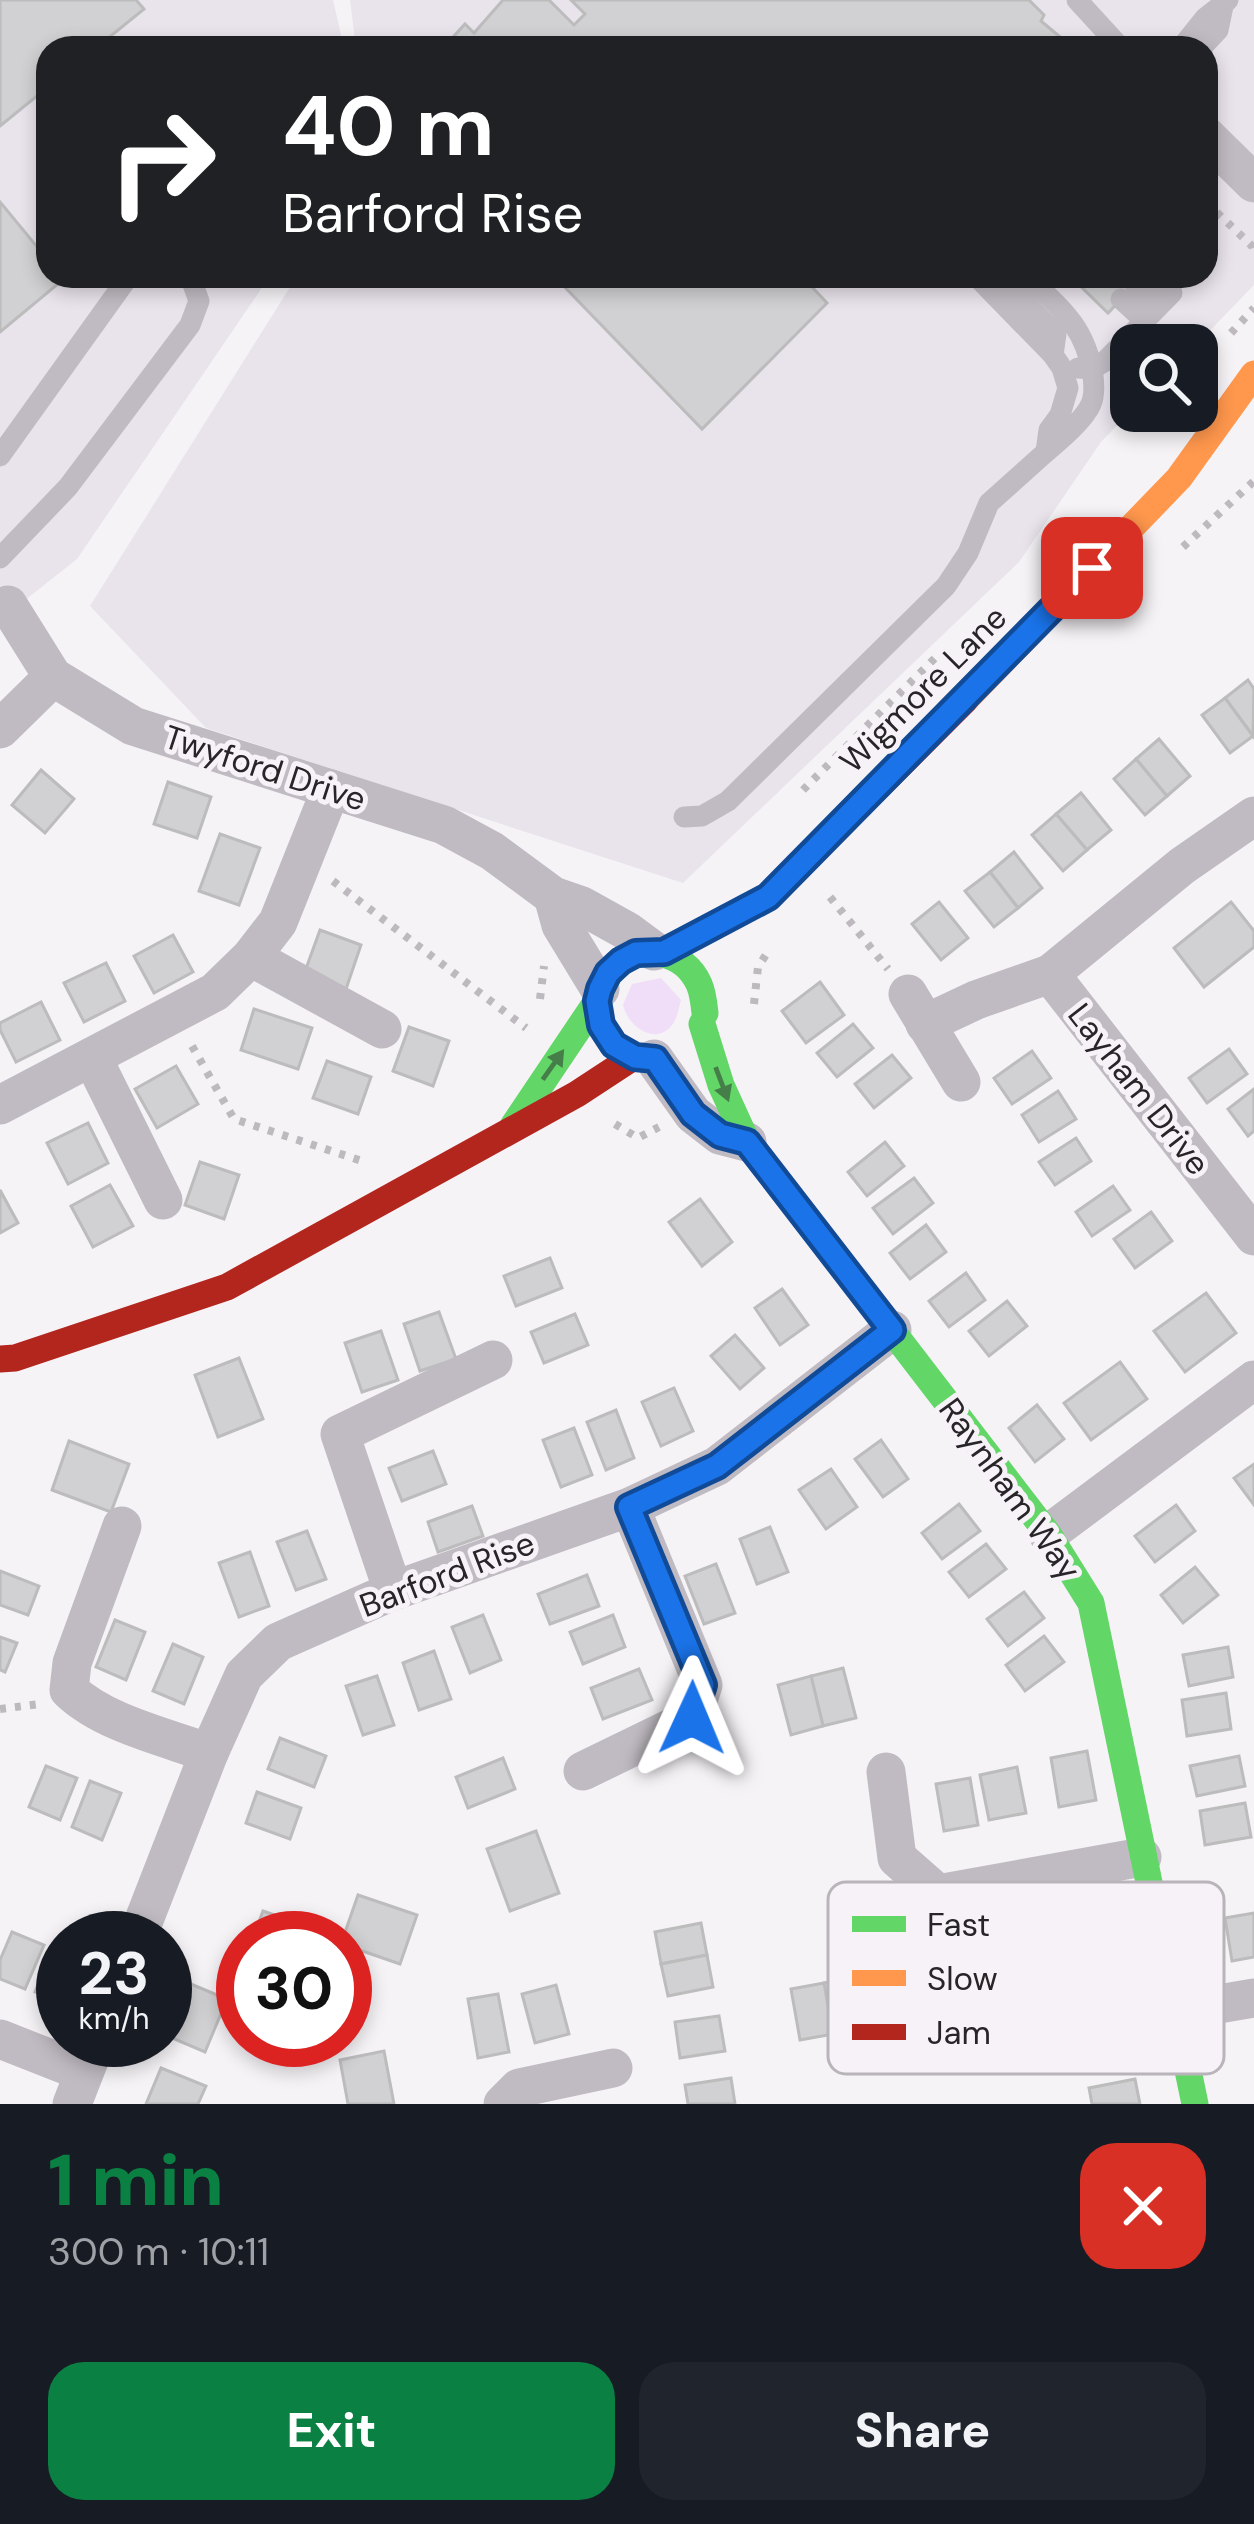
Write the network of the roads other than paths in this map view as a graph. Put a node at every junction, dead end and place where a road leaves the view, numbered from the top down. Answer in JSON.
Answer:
{"nodes":[{"id":1,"x":1076,"y":0,"type":"edge"},
{"id":2,"x":1225,"y":3,"type":"edge"},
{"id":3,"x":1110,"y":36,"type":"edge"},
{"id":4,"x":1191,"y":36,"type":"edge"},
{"id":5,"x":1212,"y":36,"type":"edge"},
{"id":6,"x":1218,"y":148,"type":"edge"},
{"id":7,"x":1254,"y":183,"type":"edge"},
{"id":8,"x":120,"y":288,"type":"edge"},
{"id":9,"x":194,"y":288,"type":"edge"},
{"id":10,"x":987,"y":288,"type":"edge"},
{"id":11,"x":1010,"y":288,"type":"edge"},
{"id":12,"x":1038,"y":288,"type":"edge"},
{"id":13,"x":1138,"y":288,"type":"edge"},
{"id":14,"x":1147,"y":288,"type":"edge"},
{"id":15,"x":1151,"y":314,"type":"junction"},
{"id":16,"x":1058,"y":362,"type":"junction"},
{"id":17,"x":1092,"y":369,"type":"junction"},
{"id":18,"x":1254,"y":374,"type":"edge"},
{"id":19,"x":1235,"y":444,"type":"dead end"},
{"id":20,"x":1046,"y":452,"type":"junction"},
{"id":21,"x":0,"y":456,"type":"edge"},
{"id":22,"x":1179,"y":478,"type":"junction"},
{"id":23,"x":0,"y":558,"type":"edge"},
{"id":24,"x":4,"y":598,"type":"edge"},
{"id":25,"x":52,"y":677,"type":"junction"},
{"id":26,"x":0,"y":729,"type":"edge"},
{"id":27,"x":331,"y":789,"type":"junction"},
{"id":28,"x":1254,"y":816,"type":"edge"},
{"id":29,"x":684,"y":817,"type":"dead end"},
{"id":30,"x":553,"y":896,"type":"junction"},
{"id":31,"x":768,"y":897,"type":"junction"},
{"id":32,"x":761,"y":942,"type":"road end"},
{"id":33,"x":659,"y":951,"type":"junction"},
{"id":34,"x":251,"y":957,"type":"junction"},
{"id":35,"x":1050,"y":974,"type":"junction"},
{"id":36,"x":724,"y":978,"type":"dead end"},
{"id":37,"x":703,"y":1018,"type":"junction"},
{"id":38,"x":382,"y":1029,"type":"dead end"},
{"id":39,"x":617,"y":1029,"type":"junction"},
{"id":40,"x":92,"y":1057,"type":"junction"},
{"id":41,"x":962,"y":1082,"type":"dead end"},
{"id":42,"x":0,"y":1105,"type":"edge"},
{"id":43,"x":510,"y":1129,"type":"junction"},
{"id":44,"x":747,"y":1142,"type":"junction"},
{"id":45,"x":163,"y":1200,"type":"dead end"},
{"id":46,"x":1254,"y":1236,"type":"edge"},
{"id":47,"x":892,"y":1330,"type":"junction"},
{"id":48,"x":493,"y":1360,"type":"dead end"},
{"id":49,"x":5,"y":1364,"type":"edge"},
{"id":50,"x":1254,"y":1380,"type":"edge"},
{"id":51,"x":629,"y":1507,"type":"junction"},
{"id":52,"x":122,"y":1526,"type":"dead end"},
{"id":53,"x":1048,"y":1534,"type":"junction"},
{"id":54,"x":393,"y":1591,"type":"junction"},
{"id":55,"x":209,"y":1753,"type":"junction"},
{"id":56,"x":583,"y":1771,"type":"dead end"},
{"id":57,"x":886,"y":1772,"type":"dead end"},
{"id":58,"x":1142,"y":1857,"type":"junction"},
{"id":59,"x":924,"y":1882,"type":"edge"},
{"id":60,"x":1004,"y":1882,"type":"edge"},
{"id":61,"x":1148,"y":1882,"type":"edge"},
{"id":62,"x":148,"y":1911,"type":"edge"},
{"id":63,"x":1254,"y":1998,"type":"edge"},
{"id":64,"x":1224,"y":2003,"type":"edge"},
{"id":65,"x":0,"y":2039,"type":"edge"},
{"id":66,"x":613,"y":2068,"type":"dead end"},
{"id":67,"x":84,"y":2072,"type":"edge"},
{"id":68,"x":1190,"y":2074,"type":"edge"},
{"id":69,"x":503,"y":2104,"type":"edge"},
{"id":70,"x":1196,"y":2104,"type":"edge"}],
"edges":[{"from":1,"to":3,"type":"lane"},
{"from":2,"to":4,"type":"lane"},
{"from":2,"to":5,"type":"lane"},
{"from":6,"to":7,"type":"street"},
{"from":8,"to":21,"type":"lane"},
{"from":9,"to":23,"type":"lane"},
{"from":10,"to":16,"type":"lane"},
{"from":11,"to":16,"type":"lane"},
{"from":12,"to":17,"type":"lane"},
{"from":13,"to":15,"type":"lane"},
{"from":14,"to":15,"type":"lane"},
{"from":15,"to":17,"type":"lane"},
{"from":16,"to":17,"type":"lane"},
{"from":16,"to":20,"type":"lane"},
{"from":17,"to":20,"type":"lane"},
{"from":18,"to":22,"type":"street","name":"Wigmore Lane"},
{"from":19,"to":22,"type":"street","name":"Wigmore Lane"},
{"from":20,"to":29,"type":"lane"},
{"from":22,"to":31,"type":"street","name":"Wigmore Lane"},
{"from":24,"to":25,"type":"street","name":"Twyford Drive"},
{"from":25,"to":26,"type":"street"},
{"from":25,"to":27,"type":"street","name":"Twyford Drive"},
{"from":27,"to":30,"type":"street","name":"Twyford Drive"},
{"from":27,"to":34,"type":"street"},
{"from":28,"to":35,"type":"street","name":"Layham Drive"},
{"from":30,"to":33,"type":"street","name":"Twyford Drive"},
{"from":30,"to":39,"type":"street"},
{"from":31,"to":32,"type":"street","name":"Wigmore Lane"},
{"from":31,"to":33,"type":"street","name":"Wigmore Lane"},
{"from":33,"to":37,"type":"street"},
{"from":33,"to":39,"type":"street","name":"Wigmore Lane"},
{"from":34,"to":38,"type":"street"},
{"from":34,"to":40,"type":"street"},
{"from":35,"to":41,"type":"street"},
{"from":35,"to":46,"type":"street","name":"Layham Drive"},
{"from":36,"to":37,"type":"street","name":"Wigmore Lane"},
{"from":37,"to":39,"type":"street","name":"Wigmore Lane"},
{"from":37,"to":44,"type":"street","name":"Raynham Way","one_way":true},
{"from":43,"to":39,"type":"street","name":"Wigmore Lane","one_way":true},
{"from":39,"to":43,"type":"street","name":"Wigmore Lane"},
{"from":39,"to":44,"type":"street","name":"Raynham Way"},
{"from":40,"to":42,"type":"street"},
{"from":40,"to":45,"type":"street"},
{"from":43,"to":49,"type":"street","name":"Wigmore Lane"},
{"from":44,"to":47,"type":"street","name":"Raynham Way"},
{"from":47,"to":51,"type":"street","name":"Barford Rise"},
{"from":47,"to":53,"type":"street","name":"Raynham Way"},
{"from":48,"to":54,"type":"street"},
{"from":50,"to":53,"type":"street"},
{"from":51,"to":54,"type":"street","name":"Barford Rise"},
{"from":51,"to":56,"type":"street"},
{"from":52,"to":55,"type":"street"},
{"from":53,"to":58,"type":"street","name":"Raynham Way"},
{"from":54,"to":55,"type":"street","name":"Barford Rise"},
{"from":55,"to":62,"type":"street","name":"Barford Rise"},
{"from":57,"to":59,"type":"street"},
{"from":58,"to":60,"type":"street"},
{"from":58,"to":61,"type":"street","name":"Raynham Way"},
{"from":63,"to":64,"type":"street"},
{"from":65,"to":67,"type":"street"},
{"from":66,"to":69,"type":"street"},
{"from":68,"to":70,"type":"street","name":"Raynham Way"}]}
